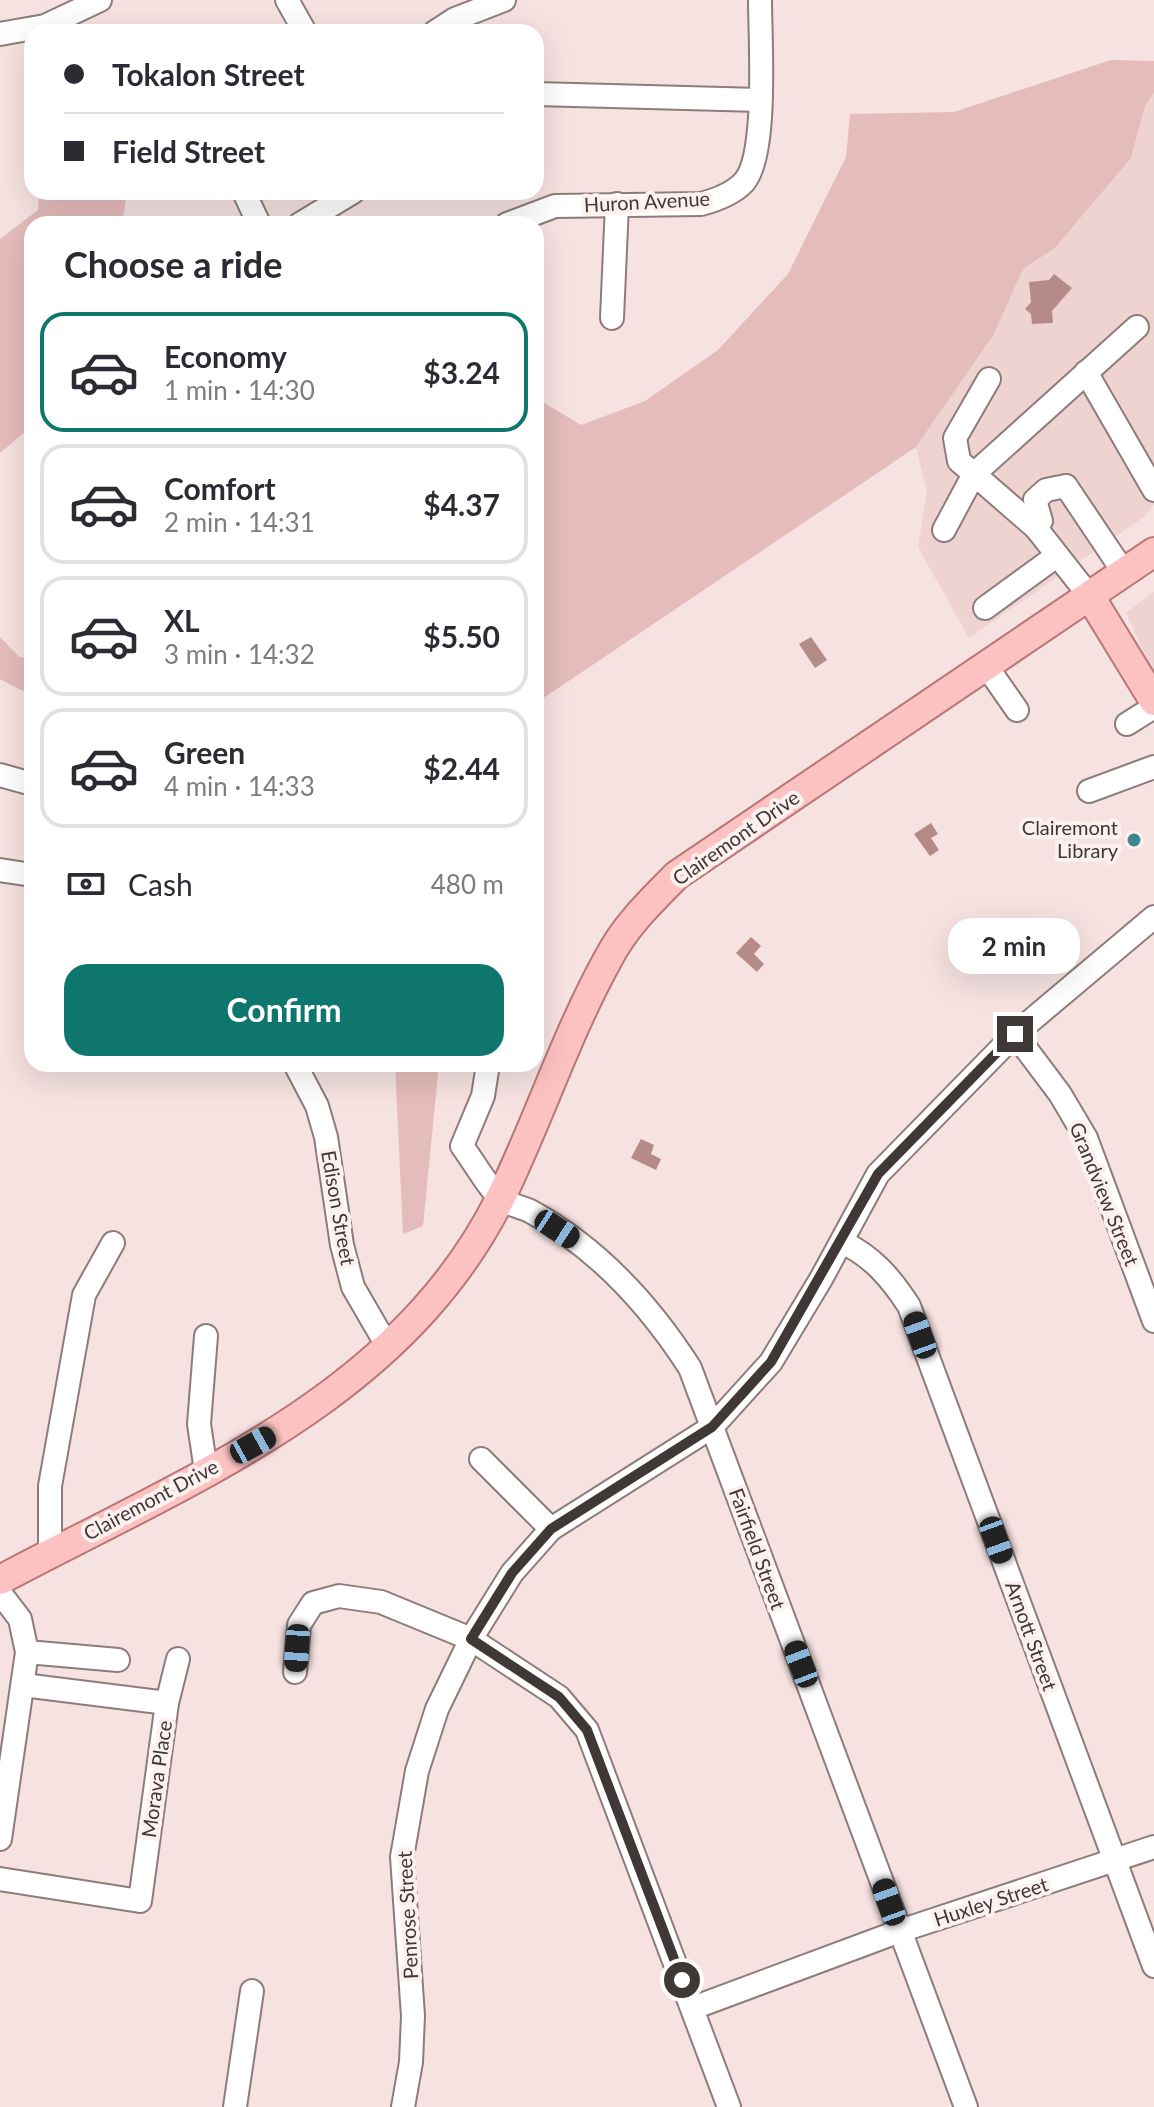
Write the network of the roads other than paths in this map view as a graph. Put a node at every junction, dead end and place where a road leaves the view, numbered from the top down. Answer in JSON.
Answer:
{"nodes":[{"id":1,"x":100,"y":0,"type":"edge"},
{"id":2,"x":504,"y":0,"type":"edge"},
{"id":3,"x":760,"y":0,"type":"edge"},
{"id":4,"x":289,"y":1,"type":"edge"},
{"id":5,"x":49,"y":24,"type":"edge"},
{"id":6,"x":301,"y":24,"type":"edge"},
{"id":7,"x":447,"y":24,"type":"edge"},
{"id":8,"x":24,"y":30,"type":"edge"},
{"id":9,"x":0,"y":34,"type":"edge"},
{"id":10,"x":544,"y":94,"type":"edge"},
{"id":11,"x":760,"y":100,"type":"junction"},
{"id":12,"x":340,"y":200,"type":"edge"},
{"id":13,"x":617,"y":204,"type":"junction"},
{"id":14,"x":313,"y":216,"type":"edge"},
{"id":15,"x":528,"y":216,"type":"edge"},
{"id":16,"x":612,"y":318,"type":"dead end"},
{"id":17,"x":1137,"y":327,"type":"dead end"},
{"id":18,"x":1086,"y":372,"type":"junction"},
{"id":19,"x":989,"y":379,"type":"dead end"},
{"id":20,"x":974,"y":474,"type":"junction"},
{"id":21,"x":1154,"y":490,"type":"edge"},
{"id":22,"x":1036,"y":528,"type":"junction"},
{"id":23,"x":944,"y":530,"type":"dead end"},
{"id":24,"x":1154,"y":552,"type":"edge"},
{"id":25,"x":1055,"y":557,"type":"junction"},
{"id":26,"x":1125,"y":574,"type":"junction"},
{"id":27,"x":1091,"y":598,"type":"junction"},
{"id":28,"x":985,"y":608,"type":"dead end"},
{"id":29,"x":987,"y":667,"type":"junction"},
{"id":30,"x":1154,"y":701,"type":"edge"},
{"id":31,"x":1154,"y":707,"type":"edge"},
{"id":32,"x":1017,"y":710,"type":"dead end"},
{"id":33,"x":1127,"y":724,"type":"dead end"},
{"id":34,"x":1154,"y":767,"type":"edge"},
{"id":35,"x":0,"y":775,"type":"edge"},
{"id":36,"x":24,"y":782,"type":"edge"},
{"id":37,"x":1089,"y":791,"type":"dead end"},
{"id":38,"x":0,"y":870,"type":"edge"},
{"id":39,"x":24,"y":874,"type":"edge"},
{"id":40,"x":1154,"y":917,"type":"edge"},
{"id":41,"x":1015,"y":1034,"type":"junction"},
{"id":42,"x":299,"y":1072,"type":"edge"},
{"id":43,"x":487,"y":1072,"type":"edge"},
{"id":44,"x":500,"y":1199,"type":"junction"},
{"id":45,"x":842,"y":1242,"type":"junction"},
{"id":46,"x":113,"y":1243,"type":"dead end"},
{"id":47,"x":1154,"y":1321,"type":"edge"},
{"id":48,"x":206,"y":1336,"type":"dead end"},
{"id":49,"x":389,"y":1349,"type":"junction"},
{"id":50,"x":712,"y":1427,"type":"junction"},
{"id":51,"x":481,"y":1459,"type":"dead end"},
{"id":52,"x":206,"y":1471,"type":"junction"},
{"id":53,"x":551,"y":1529,"type":"junction"},
{"id":54,"x":50,"y":1554,"type":"junction"},
{"id":55,"x":0,"y":1580,"type":"edge"},
{"id":56,"x":0,"y":1593,"type":"edge"},
{"id":57,"x":471,"y":1639,"type":"junction"},
{"id":58,"x":27,"y":1652,"type":"junction"},
{"id":59,"x":178,"y":1659,"type":"dead end"},
{"id":60,"x":118,"y":1660,"type":"dead end"},
{"id":61,"x":295,"y":1672,"type":"dead end"},
{"id":62,"x":23,"y":1685,"type":"junction"},
{"id":63,"x":167,"y":1703,"type":"junction"},
{"id":64,"x":0,"y":1839,"type":"edge"},
{"id":65,"x":1154,"y":1847,"type":"edge"},
{"id":66,"x":1115,"y":1861,"type":"junction"},
{"id":67,"x":0,"y":1879,"type":"edge"},
{"id":68,"x":900,"y":1931,"type":"junction"},
{"id":69,"x":1154,"y":1966,"type":"edge"},
{"id":70,"x":252,"y":1991,"type":"dead end"},
{"id":71,"x":693,"y":2008,"type":"junction"},
{"id":72,"x":235,"y":2107,"type":"edge"},
{"id":73,"x":403,"y":2107,"type":"edge"},
{"id":74,"x":729,"y":2107,"type":"edge"},
{"id":75,"x":966,"y":2107,"type":"edge"}],
"edges":[{"from":1,"to":5,"type":"street"},
{"from":2,"to":7,"type":"street"},
{"from":3,"to":11,"type":"street","name":"Huron Avenue"},
{"from":4,"to":6,"type":"street"},
{"from":8,"to":9,"type":"street"},
{"from":10,"to":11,"type":"street"},
{"from":11,"to":13,"type":"street","name":"Huron Avenue"},
{"from":12,"to":14,"type":"street"},
{"from":13,"to":15,"type":"street","name":"Huron Avenue"},
{"from":13,"to":16,"type":"street"},
{"from":17,"to":18,"type":"street"},
{"from":18,"to":20,"type":"street"},
{"from":18,"to":21,"type":"street"},
{"from":19,"to":20,"type":"street"},
{"from":20,"to":22,"type":"street"},
{"from":20,"to":23,"type":"street"},
{"from":22,"to":25,"type":"street"},
{"from":22,"to":26,"type":"street"},
{"from":24,"to":26,"type":"main road","name":"Clairemont Drive"},
{"from":25,"to":27,"type":"street"},
{"from":25,"to":28,"type":"street"},
{"from":26,"to":27,"type":"main road","name":"Clairemont Drive"},
{"from":27,"to":29,"type":"main road","name":"Clairemont Drive"},
{"from":27,"to":30,"type":"main road"},
{"from":29,"to":32,"type":"street"},
{"from":29,"to":44,"type":"main road","name":"Clairemont Drive"},
{"from":31,"to":33,"type":"street"},
{"from":34,"to":37,"type":"street"},
{"from":35,"to":36,"type":"street"},
{"from":38,"to":39,"type":"street"},
{"from":40,"to":41,"type":"street","name":"Penrose Street"},
{"from":41,"to":45,"type":"street","name":"Penrose Street"},
{"from":41,"to":47,"type":"street","name":"Grandview Street"},
{"from":42,"to":49,"type":"street","name":"Edison Street"},
{"from":43,"to":44,"type":"street"},
{"from":44,"to":49,"type":"main road","name":"Clairemont Drive"},
{"from":44,"to":50,"type":"street","name":"Fairfield Street"},
{"from":45,"to":50,"type":"street","name":"Penrose Street"},
{"from":45,"to":66,"type":"street","name":"Arnott Street"},
{"from":46,"to":54,"type":"street"},
{"from":48,"to":52,"type":"street"},
{"from":49,"to":52,"type":"main road","name":"Clairemont Drive"},
{"from":50,"to":53,"type":"street","name":"Penrose Street"},
{"from":50,"to":68,"type":"street","name":"Fairfield Street"},
{"from":51,"to":53,"type":"street"},
{"from":52,"to":54,"type":"main road","name":"Clairemont Drive"},
{"from":53,"to":57,"type":"street","name":"Penrose Street"},
{"from":54,"to":55,"type":"main road","name":"Clairemont Drive"},
{"from":56,"to":58,"type":"street"},
{"from":57,"to":61,"type":"street"},
{"from":57,"to":71,"type":"street"},
{"from":57,"to":73,"type":"street","name":"Penrose Street"},
{"from":58,"to":60,"type":"street"},
{"from":58,"to":62,"type":"street"},
{"from":59,"to":63,"type":"street","name":"Morava Place"},
{"from":62,"to":63,"type":"street"},
{"from":62,"to":64,"type":"street"},
{"from":63,"to":67,"type":"street","name":"Morava Place"},
{"from":65,"to":66,"type":"street","name":"Huxley Street"},
{"from":66,"to":68,"type":"street","name":"Huxley Street"},
{"from":66,"to":69,"type":"street","name":"Arnott Street"},
{"from":68,"to":71,"type":"street","name":"Huxley Street"},
{"from":68,"to":75,"type":"street","name":"Fairfield Street"},
{"from":70,"to":72,"type":"street"},
{"from":71,"to":74,"type":"street"}]}
